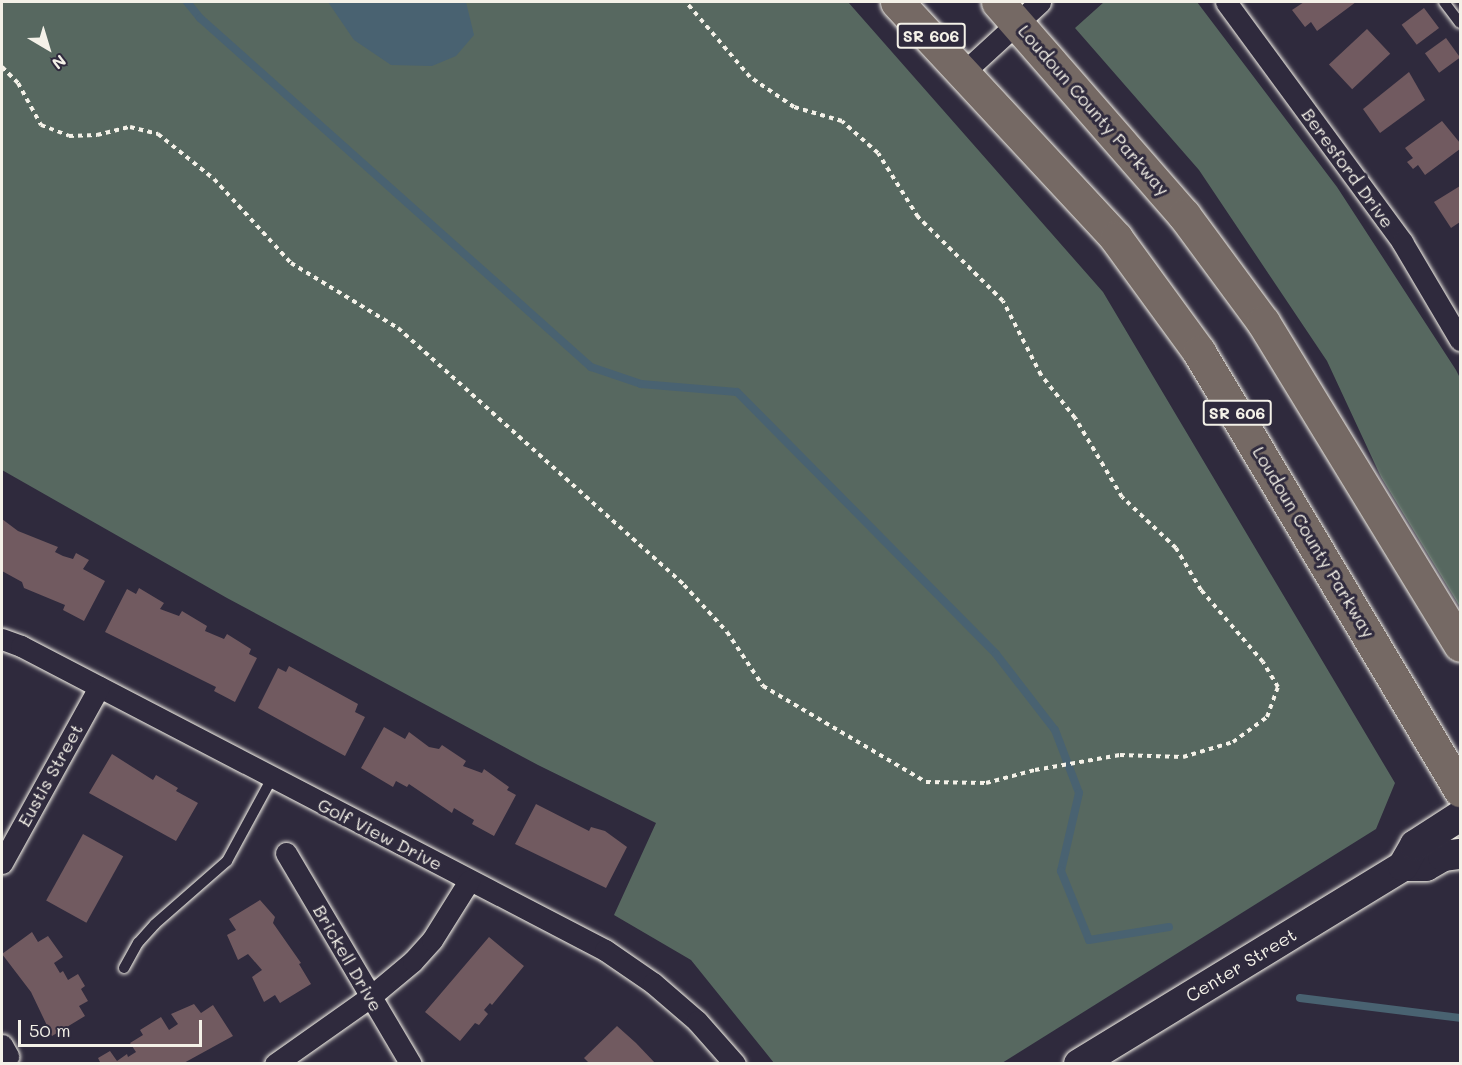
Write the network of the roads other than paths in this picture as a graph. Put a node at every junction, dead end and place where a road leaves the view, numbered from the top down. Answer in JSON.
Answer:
{"nodes":[{"id":1,"x":897,"y":2,"type":"edge"},
{"id":2,"x":1226,"y":2,"type":"edge"},
{"id":3,"x":1444,"y":2,"type":"edge"},
{"id":4,"x":1018,"y":8,"type":"edge"},
{"id":5,"x":1461,"y":23,"type":"edge"},
{"id":6,"x":965,"y":71,"type":"junction"},
{"id":7,"x":1461,"y":340,"type":"edge"},
{"id":8,"x":2,"y":639,"type":"edge"},
{"id":9,"x":1461,"y":645,"type":"edge"},
{"id":10,"x":99,"y":687,"type":"junction"},
{"id":11,"x":1417,"y":714,"type":"junction"},
{"id":12,"x":1461,"y":753,"type":"edge"},
{"id":13,"x":272,"y":778,"type":"junction"},
{"id":14,"x":1461,"y":790,"type":"edge"},
{"id":15,"x":1461,"y":816,"type":"edge"},
{"id":16,"x":286,"y":853,"type":"dead end"},
{"id":17,"x":1461,"y":854,"type":"edge"},
{"id":18,"x":2,"y":863,"type":"edge"},
{"id":19,"x":1403,"y":866,"type":"junction"},
{"id":20,"x":469,"y":881,"type":"junction"},
{"id":21,"x":124,"y":968,"type":"dead end"},
{"id":22,"x":370,"y":997,"type":"junction"},
{"id":23,"x":275,"y":1064,"type":"edge"},
{"id":24,"x":411,"y":1064,"type":"edge"},
{"id":25,"x":735,"y":1064,"type":"edge"},
{"id":26,"x":1079,"y":1064,"type":"edge"}],
"edges":[{"from":1,"to":6,"type":"main road","name":"Loudoun County Parkway","number":"SR 606"},
{"from":2,"to":7,"type":"street","name":"Beresford Drive"},
{"from":3,"to":5,"type":"lane"},
{"from":4,"to":6,"type":"street"},
{"from":4,"to":9,"type":"main road","name":"Loudoun County Parkway"},
{"from":6,"to":11,"type":"main road","name":"Loudoun County Parkway","number":"SR 606"},
{"from":8,"to":10,"type":"street","name":"Golf View Drive"},
{"from":10,"to":13,"type":"street","name":"Golf View Drive"},
{"from":10,"to":18,"type":"street","name":"Eustis Street"},
{"from":11,"to":12,"type":"main road"},
{"from":11,"to":14,"type":"main road","name":"Loudoun County Parkway","number":"SR 606"},
{"from":13,"to":20,"type":"street","name":"Golf View Drive"},
{"from":13,"to":21,"type":"lane"},
{"from":15,"to":19,"type":"street","name":"Center Street"},
{"from":16,"to":22,"type":"street","name":"Brickell Drive"},
{"from":17,"to":19,"type":"street","name":"Center Street"},
{"from":19,"to":26,"type":"street","name":"Center Street"},
{"from":20,"to":22,"type":"street"},
{"from":20,"to":25,"type":"street","name":"Golf View Drive"},
{"from":22,"to":23,"type":"street"},
{"from":22,"to":24,"type":"street","name":"Brickell Drive"}]}
